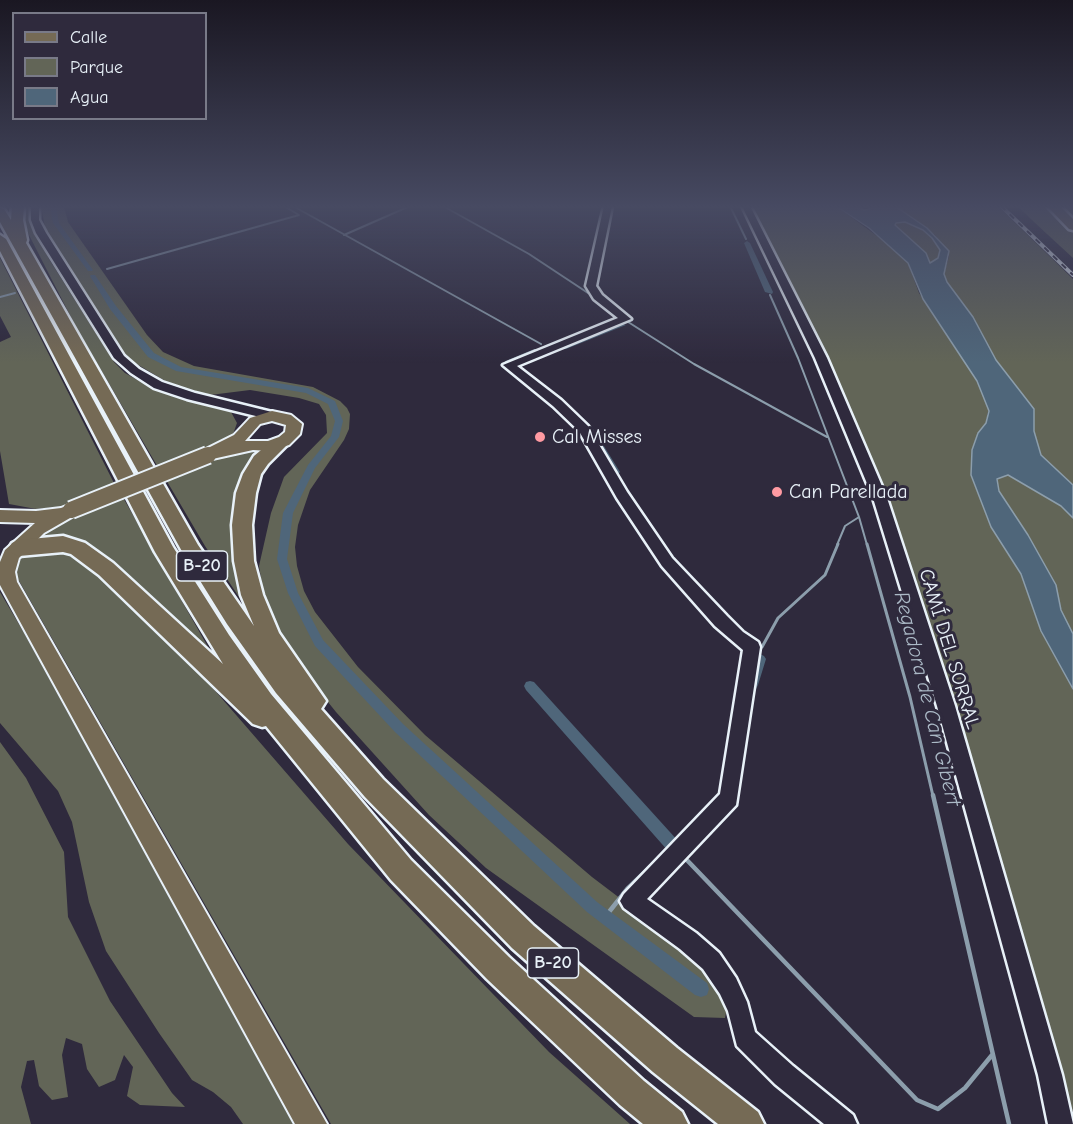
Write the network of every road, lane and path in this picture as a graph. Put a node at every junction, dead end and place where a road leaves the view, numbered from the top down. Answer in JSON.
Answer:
{"nodes":[{"id":1,"x":10,"y":258,"type":"edge"},
{"id":2,"x":28,"y":258,"type":"edge"},
{"id":3,"x":57,"y":258,"type":"edge"},
{"id":4,"x":597,"y":258,"type":"edge"},
{"id":5,"x":772,"y":258,"type":"edge"},
{"id":6,"x":234,"y":407,"type":"junction"},
{"id":7,"x":272,"y":416,"type":"junction"},
{"id":8,"x":248,"y":435,"type":"junction"},
{"id":9,"x":279,"y":444,"type":"junction"},
{"id":10,"x":71,"y":510,"type":"junction"},
{"id":11,"x":1,"y":514,"type":"edge"},
{"id":12,"x":22,"y":518,"type":"junction"},
{"id":13,"x":11,"y":561,"type":"edge"},
{"id":14,"x":288,"y":734,"type":"junction"},
{"id":15,"x":374,"y":788,"type":"junction"},
{"id":16,"x":312,"y":1124,"type":"edge"},
{"id":17,"x":670,"y":1124,"type":"edge"},
{"id":18,"x":746,"y":1124,"type":"edge"},
{"id":19,"x":844,"y":1124,"type":"edge"},
{"id":20,"x":1060,"y":1124,"type":"edge"}],
"edges":[{"from":1,"to":14,"type":"highway","number":"B-20"},
{"from":2,"to":15,"type":"highway","number":"B-20"},
{"from":3,"to":6,"type":"street"},
{"from":4,"to":19,"type":"street"},
{"from":5,"to":20,"type":"street","name":"CAMÍ DEL SORRAL"},
{"from":6,"to":7,"type":"street"},
{"from":6,"to":8,"type":"street"},
{"from":7,"to":8,"type":"main road"},
{"from":7,"to":9,"type":"main road"},
{"from":8,"to":9,"type":"main road"},
{"from":8,"to":10,"type":"main road","bridge":true},
{"from":9,"to":15,"type":"highway"},
{"from":10,"to":12,"type":"main road"},
{"from":10,"to":13,"type":"main road"},
{"from":11,"to":12,"type":"main road"},
{"from":12,"to":13,"type":"main road"},
{"from":13,"to":14,"type":"highway"},
{"from":13,"to":16,"type":"main road"},
{"from":14,"to":17,"type":"highway","number":"B-20"},
{"from":15,"to":18,"type":"highway","number":"B-20"}]}
